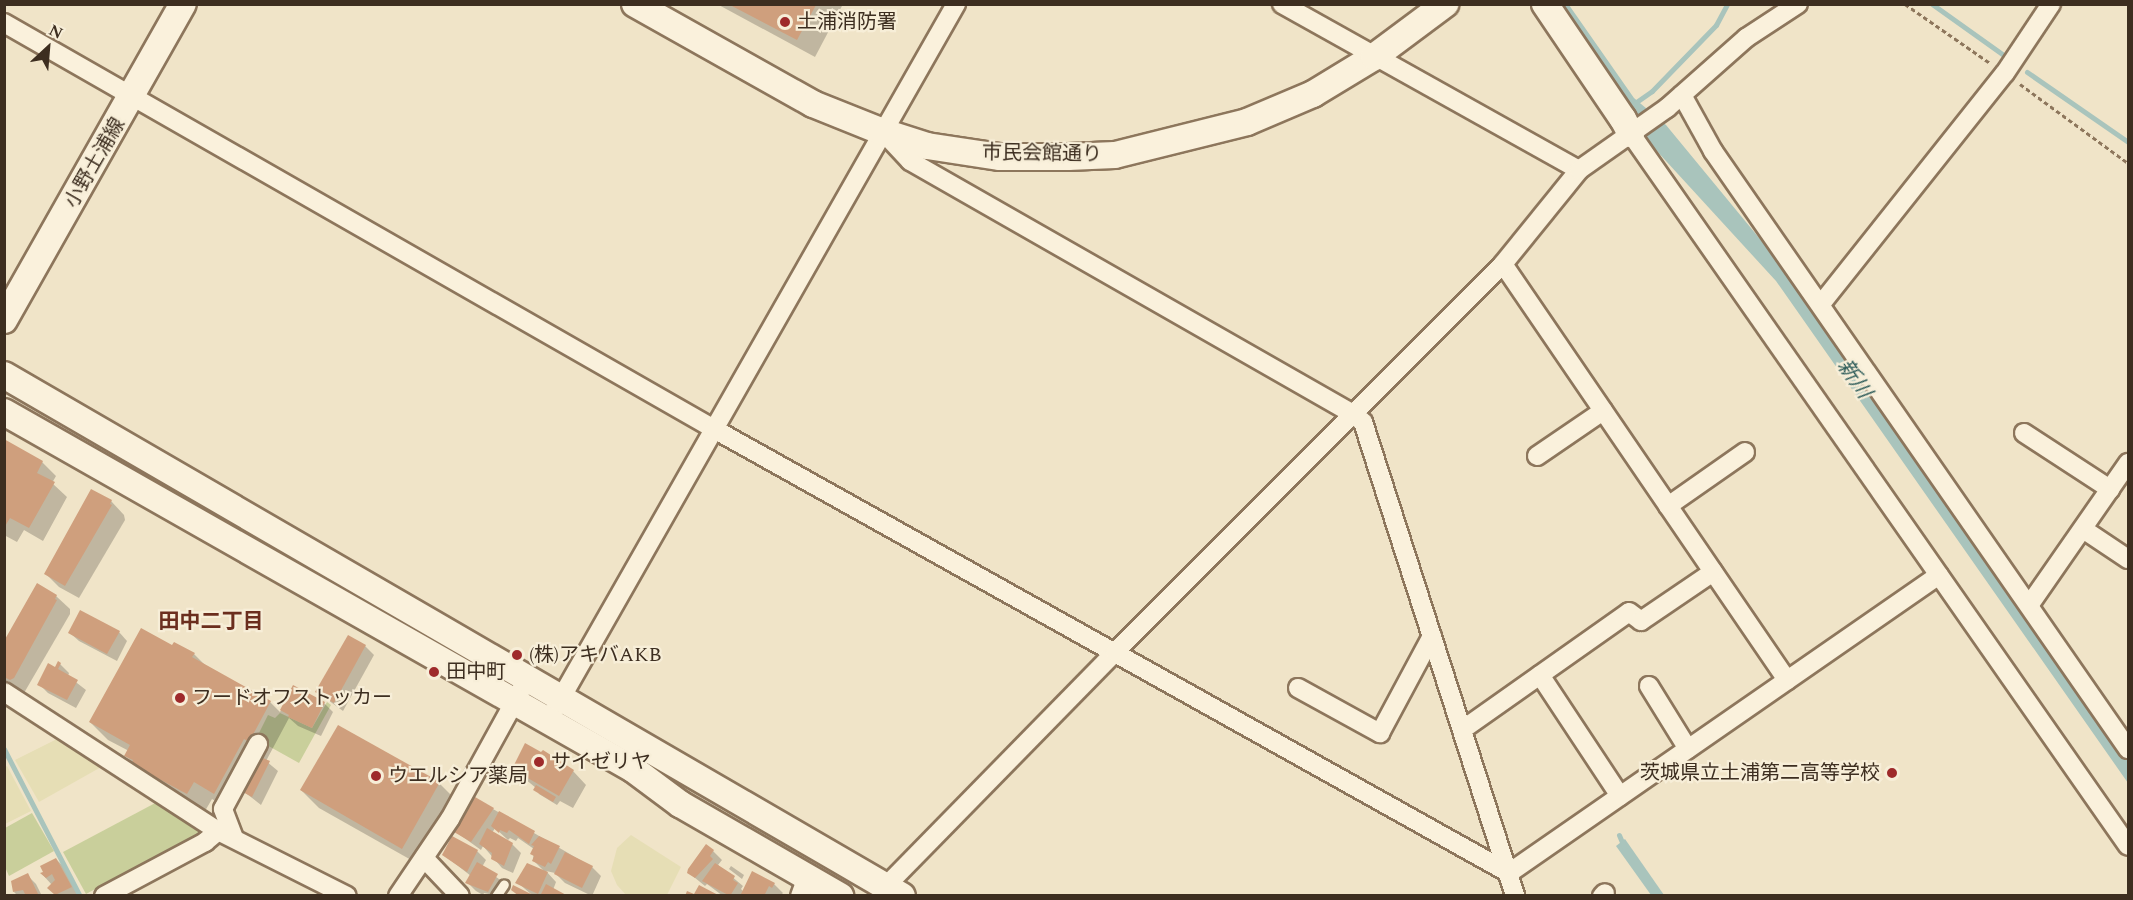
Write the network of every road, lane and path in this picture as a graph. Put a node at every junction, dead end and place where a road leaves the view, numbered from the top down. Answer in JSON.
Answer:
{"nodes":[{"id":1,"x":183,"y":4,"type":"edge"},
{"id":2,"x":635,"y":4,"type":"edge"},
{"id":3,"x":956,"y":4,"type":"edge"},
{"id":4,"x":1282,"y":4,"type":"edge"},
{"id":5,"x":1445,"y":4,"type":"edge"},
{"id":6,"x":1545,"y":4,"type":"edge"},
{"id":7,"x":1798,"y":4,"type":"edge"},
{"id":8,"x":2051,"y":4,"type":"edge"},
{"id":9,"x":4,"y":22,"type":"edge"},
{"id":10,"x":1374,"y":57,"type":"junction"},
{"id":11,"x":1682,"y":95,"type":"junction"},
{"id":12,"x":133,"y":96,"type":"junction"},
{"id":13,"x":1635,"y":131,"type":"junction"},
{"id":14,"x":883,"y":132,"type":"junction"},
{"id":15,"x":1579,"y":170,"type":"junction"},
{"id":16,"x":1503,"y":264,"type":"junction"},
{"id":17,"x":1821,"y":304,"type":"junction"},
{"id":18,"x":4,"y":320,"type":"edge"},
{"id":19,"x":4,"y":375,"type":"edge"},
{"id":20,"x":1603,"y":411,"type":"junction"},
{"id":21,"x":4,"y":412,"type":"edge"},
{"id":22,"x":1353,"y":414,"type":"junction"},
{"id":23,"x":714,"y":429,"type":"junction"},
{"id":24,"x":2024,"y":433,"type":"dead end"},
{"id":25,"x":1745,"y":453,"type":"dead end"},
{"id":26,"x":1537,"y":456,"type":"dead end"},
{"id":27,"x":2128,"y":463,"type":"edge"},
{"id":28,"x":2110,"y":489,"type":"junction"},
{"id":29,"x":1668,"y":506,"type":"junction"},
{"id":30,"x":2083,"y":529,"type":"junction"},
{"id":31,"x":2128,"y":559,"type":"edge"},
{"id":32,"x":1713,"y":572,"type":"junction"},
{"id":33,"x":1939,"y":575,"type":"junction"},
{"id":34,"x":2030,"y":604,"type":"junction"},
{"id":35,"x":1432,"y":636,"type":"junction"},
{"id":36,"x":1115,"y":652,"type":"junction"},
{"id":37,"x":1540,"y":675,"type":"junction"},
{"id":38,"x":527,"y":680,"type":"junction"},
{"id":39,"x":1787,"y":680,"type":"junction"},
{"id":40,"x":1649,"y":686,"type":"dead end"},
{"id":41,"x":1298,"y":688,"type":"dead end"},
{"id":42,"x":4,"y":692,"type":"edge"},
{"id":43,"x":560,"y":699,"type":"junction"},
{"id":44,"x":515,"y":702,"type":"junction"},
{"id":45,"x":548,"y":721,"type":"junction"},
{"id":46,"x":1462,"y":730,"type":"junction"},
{"id":47,"x":258,"y":744,"type":"dead end"},
{"id":48,"x":1688,"y":749,"type":"junction"},
{"id":49,"x":2128,"y":749,"type":"edge"},
{"id":50,"x":1620,"y":796,"type":"junction"},
{"id":51,"x":226,"y":835,"type":"junction"},
{"id":52,"x":2128,"y":846,"type":"edge"},
{"id":53,"x":424,"y":858,"type":"junction"},
{"id":54,"x":1509,"y":873,"type":"junction"},
{"id":55,"x":504,"y":884,"type":"dead end"},
{"id":56,"x":804,"y":886,"type":"edge"},
{"id":57,"x":892,"y":892,"type":"edge"},
{"id":58,"x":104,"y":896,"type":"edge"},
{"id":59,"x":347,"y":896,"type":"edge"},
{"id":60,"x":398,"y":896,"type":"edge"},
{"id":61,"x":460,"y":896,"type":"edge"},
{"id":62,"x":496,"y":896,"type":"edge"},
{"id":63,"x":840,"y":896,"type":"edge"},
{"id":64,"x":1515,"y":896,"type":"edge"}],
"edges":[{"from":1,"to":12,"type":"street","name":"小野土浦線"},
{"from":2,"to":14,"type":"street","name":"市民会館通り"},
{"from":3,"to":14,"type":"street"},
{"from":4,"to":10,"type":"street"},
{"from":5,"to":10,"type":"street","name":"市民会館通り"},
{"from":6,"to":13,"type":"street"},
{"from":7,"to":11,"type":"street"},
{"from":8,"to":17,"type":"street"},
{"from":9,"to":12,"type":"street"},
{"from":10,"to":14,"type":"street","name":"市民会館通り"},
{"from":10,"to":15,"type":"street"},
{"from":11,"to":13,"type":"street"},
{"from":11,"to":17,"type":"street"},
{"from":12,"to":18,"type":"street","name":"小野土浦線"},
{"from":12,"to":23,"type":"street"},
{"from":13,"to":15,"type":"street"},
{"from":13,"to":33,"type":"street"},
{"from":14,"to":22,"type":"street"},
{"from":14,"to":23,"type":"street"},
{"from":15,"to":16,"type":"street"},
{"from":16,"to":20,"type":"street"},
{"from":16,"to":22,"type":"street"},
{"from":17,"to":34,"type":"street"},
{"from":19,"to":38,"type":"street"},
{"from":20,"to":26,"type":"street"},
{"from":20,"to":29,"type":"street"},
{"from":21,"to":44,"type":"street"},
{"from":22,"to":35,"type":"street"},
{"from":22,"to":36,"type":"street"},
{"from":23,"to":36,"type":"street"},
{"from":23,"to":43,"type":"street"},
{"from":24,"to":28,"type":"street"},
{"from":25,"to":29,"type":"street"},
{"from":27,"to":28,"type":"street"},
{"from":28,"to":30,"type":"street"},
{"from":29,"to":32,"type":"street"},
{"from":30,"to":31,"type":"street"},
{"from":30,"to":34,"type":"street"},
{"from":32,"to":37,"type":"street"},
{"from":32,"to":39,"type":"street"},
{"from":33,"to":39,"type":"street"},
{"from":33,"to":52,"type":"street"},
{"from":34,"to":49,"type":"street"},
{"from":35,"to":41,"type":"street"},
{"from":35,"to":46,"type":"street"},
{"from":36,"to":54,"type":"street"},
{"from":36,"to":57,"type":"street"},
{"from":37,"to":46,"type":"street"},
{"from":37,"to":50,"type":"street"},
{"from":38,"to":43,"type":"street"},
{"from":38,"to":44,"type":"street"},
{"from":39,"to":48,"type":"street"},
{"from":40,"to":48,"type":"street"},
{"from":42,"to":51,"type":"street"},
{"from":43,"to":45,"type":"street"},
{"from":43,"to":57,"type":"street"},
{"from":44,"to":45,"type":"street"},
{"from":44,"to":53,"type":"street"},
{"from":45,"to":56,"type":"street"},
{"from":46,"to":54,"type":"street"},
{"from":47,"to":51,"type":"street"},
{"from":48,"to":50,"type":"street"},
{"from":50,"to":54,"type":"street"},
{"from":51,"to":58,"type":"street"},
{"from":51,"to":59,"type":"street"},
{"from":53,"to":60,"type":"street"},
{"from":53,"to":61,"type":"street"},
{"from":54,"to":64,"type":"street"},
{"from":55,"to":62,"type":"lane"},
{"from":56,"to":63,"type":"street"}]}
